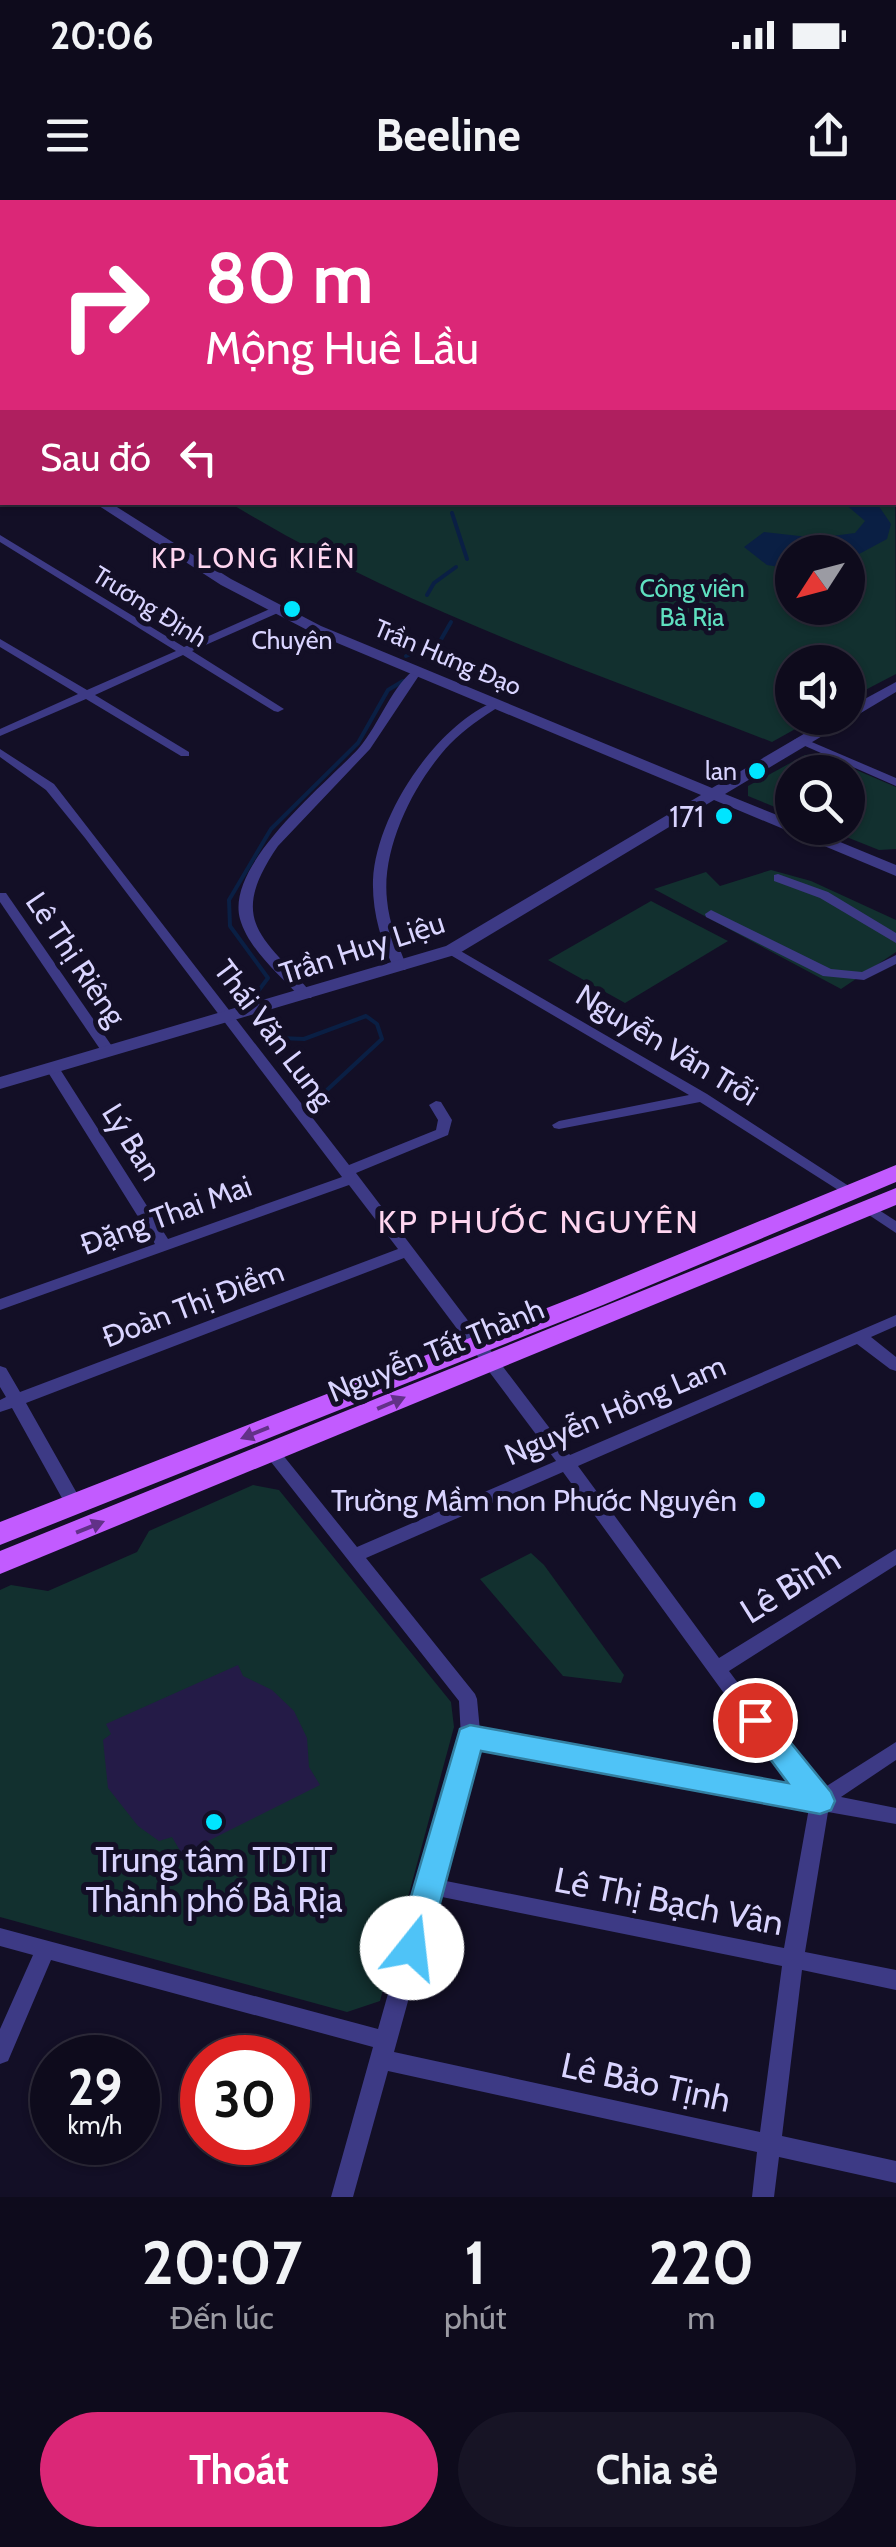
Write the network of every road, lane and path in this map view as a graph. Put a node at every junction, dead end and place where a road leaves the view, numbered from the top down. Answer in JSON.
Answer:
{"nodes":[{"id":1,"x":104,"y":505,"type":"edge"},
{"id":2,"x":0,"y":538,"type":"edge"},
{"id":3,"x":276,"y":610,"type":"junction"},
{"id":4,"x":0,"y":642,"type":"edge"},
{"id":5,"x":181,"y":653,"type":"junction"},
{"id":6,"x":417,"y":672,"type":"junction"},
{"id":7,"x":896,"y":686,"type":"edge"},
{"id":8,"x":87,"y":695,"type":"junction"},
{"id":9,"x":496,"y":704,"type":"junction"},
{"id":10,"x":865,"y":704,"type":"edge"},
{"id":11,"x":278,"y":708,"type":"dead end"},
{"id":12,"x":0,"y":733,"type":"edge"},
{"id":13,"x":809,"y":735,"type":"edge"},
{"id":14,"x":800,"y":740,"type":"junction"},
{"id":15,"x":0,"y":752,"type":"edge"},
{"id":16,"x":185,"y":754,"type":"dead end"},
{"id":17,"x":896,"y":782,"type":"edge"},
{"id":18,"x":710,"y":793,"type":"junction"},
{"id":19,"x":775,"y":820,"type":"edge"},
{"id":20,"x":840,"y":845,"type":"edge"},
{"id":21,"x":892,"y":865,"type":"edge"},
{"id":22,"x":778,"y":878,"type":"dead end"},
{"id":23,"x":2,"y":896,"type":"edge"},
{"id":24,"x":711,"y":914,"type":"dead end"},
{"id":25,"x":896,"y":940,"type":"edge"},
{"id":26,"x":452,"y":950,"type":"junction"},
{"id":27,"x":896,"y":959,"type":"edge"},
{"id":28,"x":400,"y":967,"type":"junction"},
{"id":29,"x":306,"y":996,"type":"junction"},
{"id":30,"x":227,"y":1018,"type":"junction"},
{"id":31,"x":109,"y":1052,"type":"junction"},
{"id":32,"x":53,"y":1068,"type":"junction"},
{"id":33,"x":0,"y":1083,"type":"edge"},
{"id":34,"x":702,"y":1097,"type":"junction"},
{"id":35,"x":436,"y":1105,"type":"dead end"},
{"id":36,"x":559,"y":1125,"type":"dead end"},
{"id":37,"x":896,"y":1173,"type":"edge"},
{"id":38,"x":347,"y":1175,"type":"junction"},
{"id":39,"x":896,"y":1196,"type":"edge"},
{"id":40,"x":859,"y":1200,"type":"junction"},
{"id":41,"x":896,"y":1228,"type":"edge"},
{"id":42,"x":164,"y":1245,"type":"junction"},
{"id":43,"x":406,"y":1252,"type":"junction"},
{"id":44,"x":0,"y":1304,"type":"edge"},
{"id":45,"x":896,"y":1320,"type":"edge"},
{"id":46,"x":859,"y":1337,"type":"junction"},
{"id":47,"x":484,"y":1353,"type":"junction"},
{"id":48,"x":896,"y":1365,"type":"edge"},
{"id":49,"x":0,"y":1372,"type":"edge"},
{"id":50,"x":7,"y":1404,"type":"edge"},
{"id":51,"x":272,"y":1453,"type":"junction"},
{"id":52,"x":564,"y":1462,"type":"junction"},
{"id":53,"x":74,"y":1504,"type":"junction"},
{"id":54,"x":0,"y":1534,"type":"edge"},
{"id":55,"x":357,"y":1555,"type":"junction"},
{"id":56,"x":896,"y":1556,"type":"edge"},
{"id":57,"x":0,"y":1563,"type":"edge"},
{"id":58,"x":718,"y":1668,"type":"junction"},
{"id":59,"x":470,"y":1737,"type":"junction"},
{"id":60,"x":896,"y":1750,"type":"edge"},
{"id":61,"x":820,"y":1801,"type":"junction"},
{"id":62,"x":896,"y":1816,"type":"edge"},
{"id":63,"x":429,"y":1886,"type":"junction"},
{"id":64,"x":0,"y":1937,"type":"edge"},
{"id":65,"x":45,"y":1951,"type":"junction"},
{"id":66,"x":793,"y":1960,"type":"junction"},
{"id":67,"x":896,"y":1980,"type":"edge"},
{"id":68,"x":383,"y":2050,"type":"junction"},
{"id":69,"x":0,"y":2054,"type":"edge"},
{"id":70,"x":768,"y":2144,"type":"junction"},
{"id":71,"x":896,"y":2172,"type":"edge"},
{"id":72,"x":342,"y":2197,"type":"edge"},
{"id":73,"x":763,"y":2197,"type":"edge"}],
"edges":[{"from":1,"to":3,"type":"street","name":"Trần Hưng Đạo"},
{"from":2,"to":5,"type":"street","name":"Trương Định"},
{"from":3,"to":5,"type":"street"},
{"from":3,"to":6,"type":"street","name":"Trần Hưng Đạo"},
{"from":4,"to":8,"type":"street"},
{"from":5,"to":8,"type":"street"},
{"from":5,"to":11,"type":"street","name":"Trương Định"},
{"from":6,"to":9,"type":"street","name":"Trần Hưng Đạo"},
{"from":6,"to":29,"type":"street"},
{"from":7,"to":10,"type":"street"},
{"from":8,"to":12,"type":"street"},
{"from":8,"to":16,"type":"street"},
{"from":9,"to":18,"type":"street","name":"Trần Hưng Đạo"},
{"from":9,"to":28,"type":"street"},
{"from":13,"to":14,"type":"street","name":"Trần Huy Liệu"},
{"from":14,"to":17,"type":"street"},
{"from":14,"to":18,"type":"street","name":"Trần Huy Liệu"},
{"from":15,"to":30,"type":"street","name":"Thái Văn Lung"},
{"from":18,"to":19,"type":"street","name":"Trần Hưng Đạo"},
{"from":18,"to":26,"type":"street","name":"Trần Huy Liệu"},
{"from":20,"to":21,"type":"street","name":"Trần Hưng Đạo"},
{"from":22,"to":25,"type":"street"},
{"from":23,"to":31,"type":"street","name":"Lê Thị Riêng"},
{"from":24,"to":27,"type":"street"},
{"from":26,"to":28,"type":"street","name":"Trần Huy Liệu"},
{"from":26,"to":34,"type":"street","name":"Nguyễn Văn Trỗi"},
{"from":28,"to":29,"type":"street","name":"Trần Huy Liệu"},
{"from":29,"to":30,"type":"street","name":"Trần Huy Liệu"},
{"from":30,"to":31,"type":"street","name":"Trần Huy Liệu"},
{"from":30,"to":38,"type":"street","name":"Thái Văn Lung"},
{"from":31,"to":32,"type":"street","name":"Trần Huy Liệu"},
{"from":32,"to":33,"type":"street","name":"Trần Huy Liệu"},
{"from":32,"to":42,"type":"street","name":"Lý Ban"},
{"from":34,"to":36,"type":"street"},
{"from":34,"to":40,"type":"street","name":"Nguyễn Văn Trỗi"},
{"from":35,"to":38,"type":"street","name":"Đặng Thai Mai"},
{"from":37,"to":40,"type":"main road","name":"Nguyễn Tất Thành"},
{"from":38,"to":42,"type":"street","name":"Đặng Thai Mai"},
{"from":38,"to":43,"type":"street","name":"Thái Văn Lung"},
{"from":39,"to":40,"type":"main road","name":"Nguyễn Tất Thành"},
{"from":40,"to":41,"type":"street","name":"Nguyễn Văn Trỗi"},
{"from":40,"to":47,"type":"main road","name":"Nguyễn Tất Thành"},
{"from":42,"to":44,"type":"street","name":"Đặng Thai Mai"},
{"from":43,"to":47,"type":"street","name":"Thái Văn Lung"},
{"from":43,"to":50,"type":"street","name":"Đoàn Thị Điểm"},
{"from":45,"to":46,"type":"street","name":"Nguyễn Hồng Lam"},
{"from":46,"to":48,"type":"street"},
{"from":46,"to":52,"type":"street","name":"Nguyễn Hồng Lam"},
{"from":51,"to":47,"type":"main road","name":"Nguyễn Tất Thành","one_way":true},
{"from":47,"to":52,"type":"street","name":"Thái Văn Lung"},
{"from":47,"to":53,"type":"main road","name":"Nguyễn Tất Thành","one_way":true},
{"from":49,"to":50,"type":"street"},
{"from":50,"to":53,"type":"street"},
{"from":51,"to":55,"type":"street"},
{"from":57,"to":51,"type":"main road","name":"Nguyễn Tất Thành","one_way":true},
{"from":52,"to":55,"type":"street","name":"Nguyễn Hồng Lam"},
{"from":52,"to":58,"type":"street","name":"Thái Văn Lung"},
{"from":53,"to":54,"type":"main road","name":"Nguyễn Tất Thành"},
{"from":55,"to":59,"type":"street"},
{"from":56,"to":58,"type":"street","name":"Lê Bình"},
{"from":58,"to":61,"type":"street","name":"Thái Văn Lung"},
{"from":59,"to":61,"type":"street"},
{"from":59,"to":63,"type":"street"},
{"from":60,"to":61,"type":"street"},
{"from":61,"to":62,"type":"street"},
{"from":61,"to":66,"type":"street"},
{"from":63,"to":66,"type":"street","name":"Lê Thị Bạch Vân"},
{"from":63,"to":68,"type":"street"},
{"from":64,"to":65,"type":"street","name":"Lê Bảo Tịnh"},
{"from":65,"to":68,"type":"street","name":"Lê Bảo Tịnh"},
{"from":65,"to":69,"type":"street"},
{"from":66,"to":67,"type":"street","name":"Lê Thị Bạch Vân"},
{"from":66,"to":70,"type":"street"},
{"from":68,"to":70,"type":"street","name":"Lê Bảo Tịnh"},
{"from":68,"to":72,"type":"street"},
{"from":70,"to":71,"type":"street","name":"Lê Bảo Tịnh"},
{"from":70,"to":73,"type":"street"}]}
